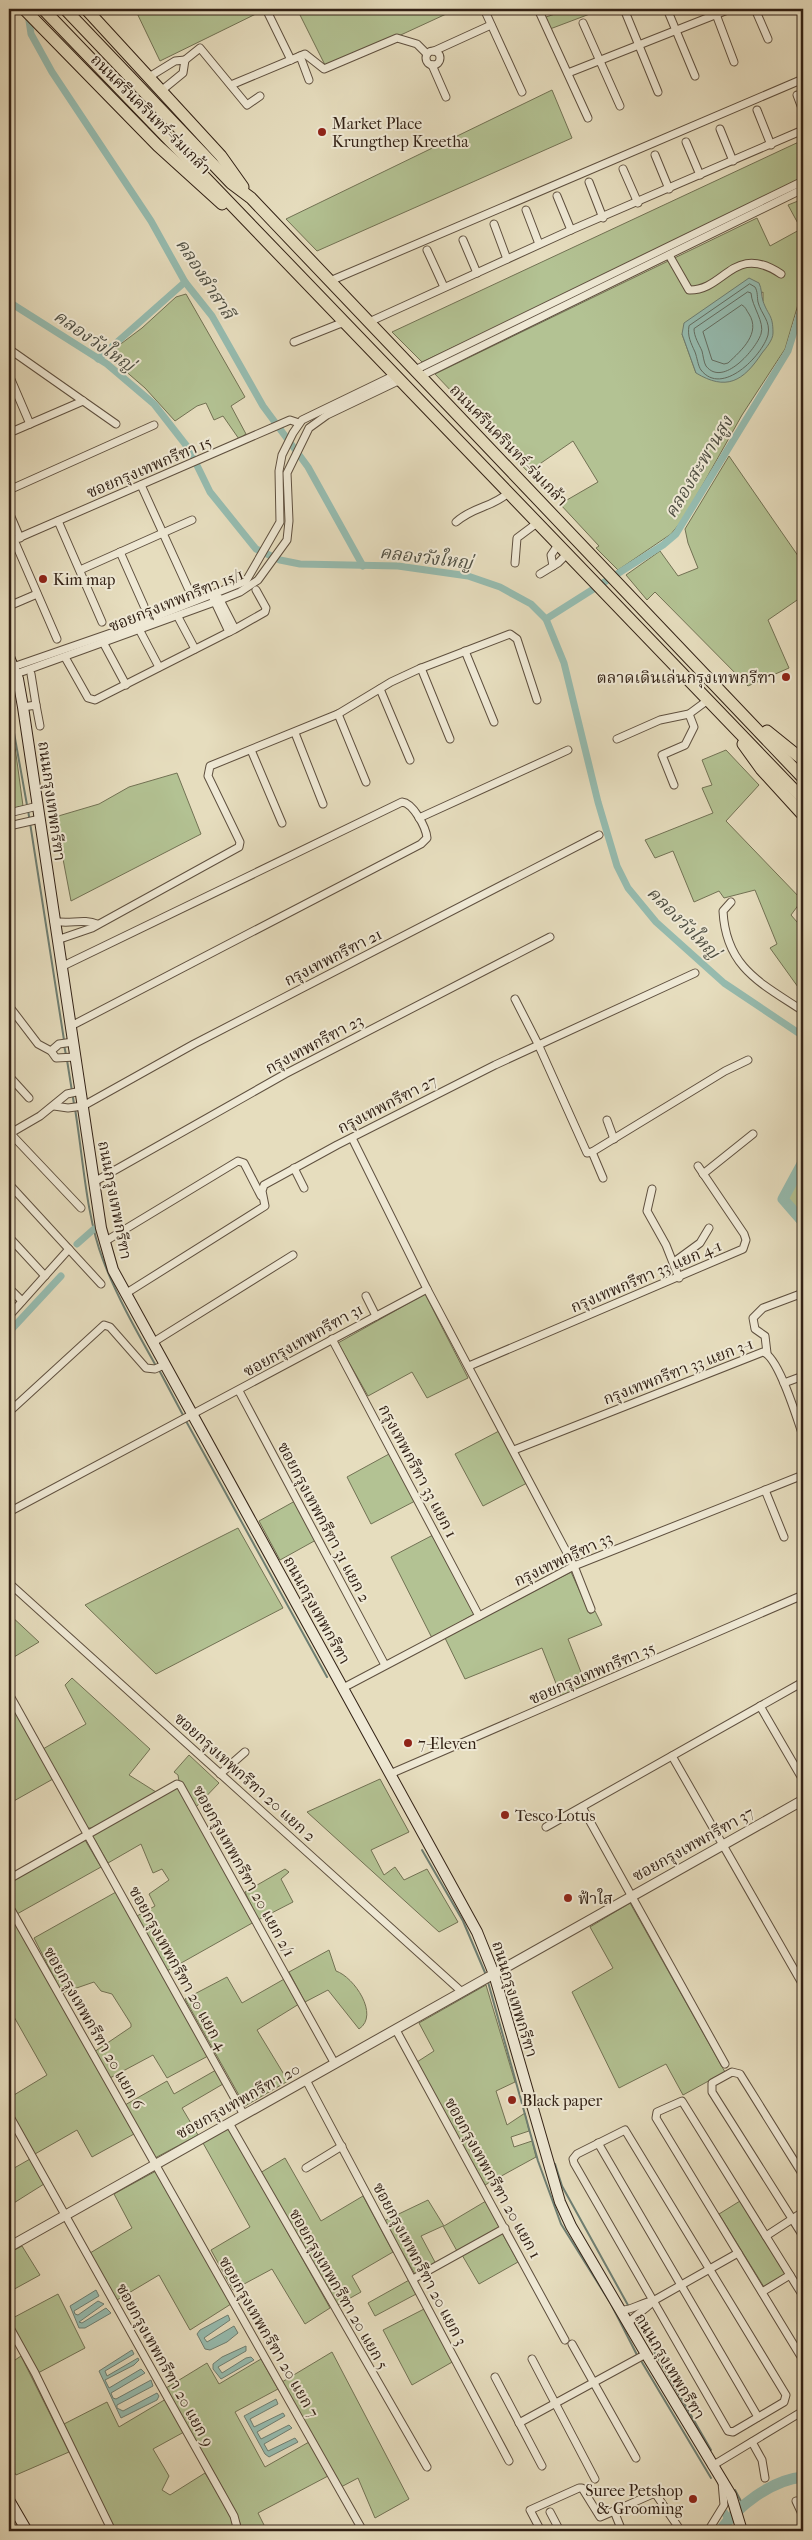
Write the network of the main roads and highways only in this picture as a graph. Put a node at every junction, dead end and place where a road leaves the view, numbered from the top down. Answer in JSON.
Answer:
{"nodes":[{"id":1,"x":24,"y":9,"type":"edge"},
{"id":2,"x":43,"y":9,"type":"edge"},
{"id":3,"x":86,"y":9,"type":"edge"},
{"id":4,"x":66,"y":10,"type":"edge"},
{"id":5,"x":250,"y":198,"type":"junction"},
{"id":6,"x":262,"y":236,"type":"junction"},
{"id":7,"x":9,"y":657,"type":"edge"},
{"id":8,"x":744,"y":713,"type":"junction"},
{"id":9,"x":734,"y":727,"type":"junction"},
{"id":10,"x":803,"y":760,"type":"edge"},
{"id":11,"x":803,"y":778,"type":"edge"},
{"id":12,"x":803,"y":798,"type":"edge"},
{"id":13,"x":803,"y":815,"type":"edge"},
{"id":14,"x":9,"y":2500,"type":"edge"},
{"id":15,"x":28,"y":2531,"type":"edge"},
{"id":16,"x":742,"y":2531,"type":"edge"}],
"edges":[{"from":1,"to":6,"type":"main road","name":"ถนนศรีนครินทร์-ร่มเกล้า"},
{"from":2,"to":6,"type":"main road","name":"ถนนศรีนครินทร์-ร่มเกล้า"},
{"from":3,"to":5,"type":"main road","name":"ถนนศรีนครินทร์-ร่มเกล้า"},
{"from":4,"to":5,"type":"main road","name":"ถนนศรีนครินทร์-ร่มเกล้า"},
{"from":5,"to":8,"type":"main road","name":"ถนนศรีนครินทร์-ร่มเกล้า"},
{"from":6,"to":9,"type":"main road","name":"ถนนศรีนครินทร์-ร่มเกล้า"},
{"from":7,"to":16,"type":"main road","name":"ถนนกรุงเทพกรีฑา"},
{"from":8,"to":10,"type":"main road","name":"ถนนศรีนครินทร์-ร่มเกล้า"},
{"from":8,"to":11,"type":"main road","name":"ถนนศรีนครินทร์-ร่มเกล้า"},
{"from":9,"to":12,"type":"main road","name":"ถนนศรีนครินทร์-ร่มเกล้า"},
{"from":9,"to":13,"type":"main road","name":"ถนนศรีนครินทร์-ร่มเกล้า"},
{"from":14,"to":15,"type":"main road"}]}
